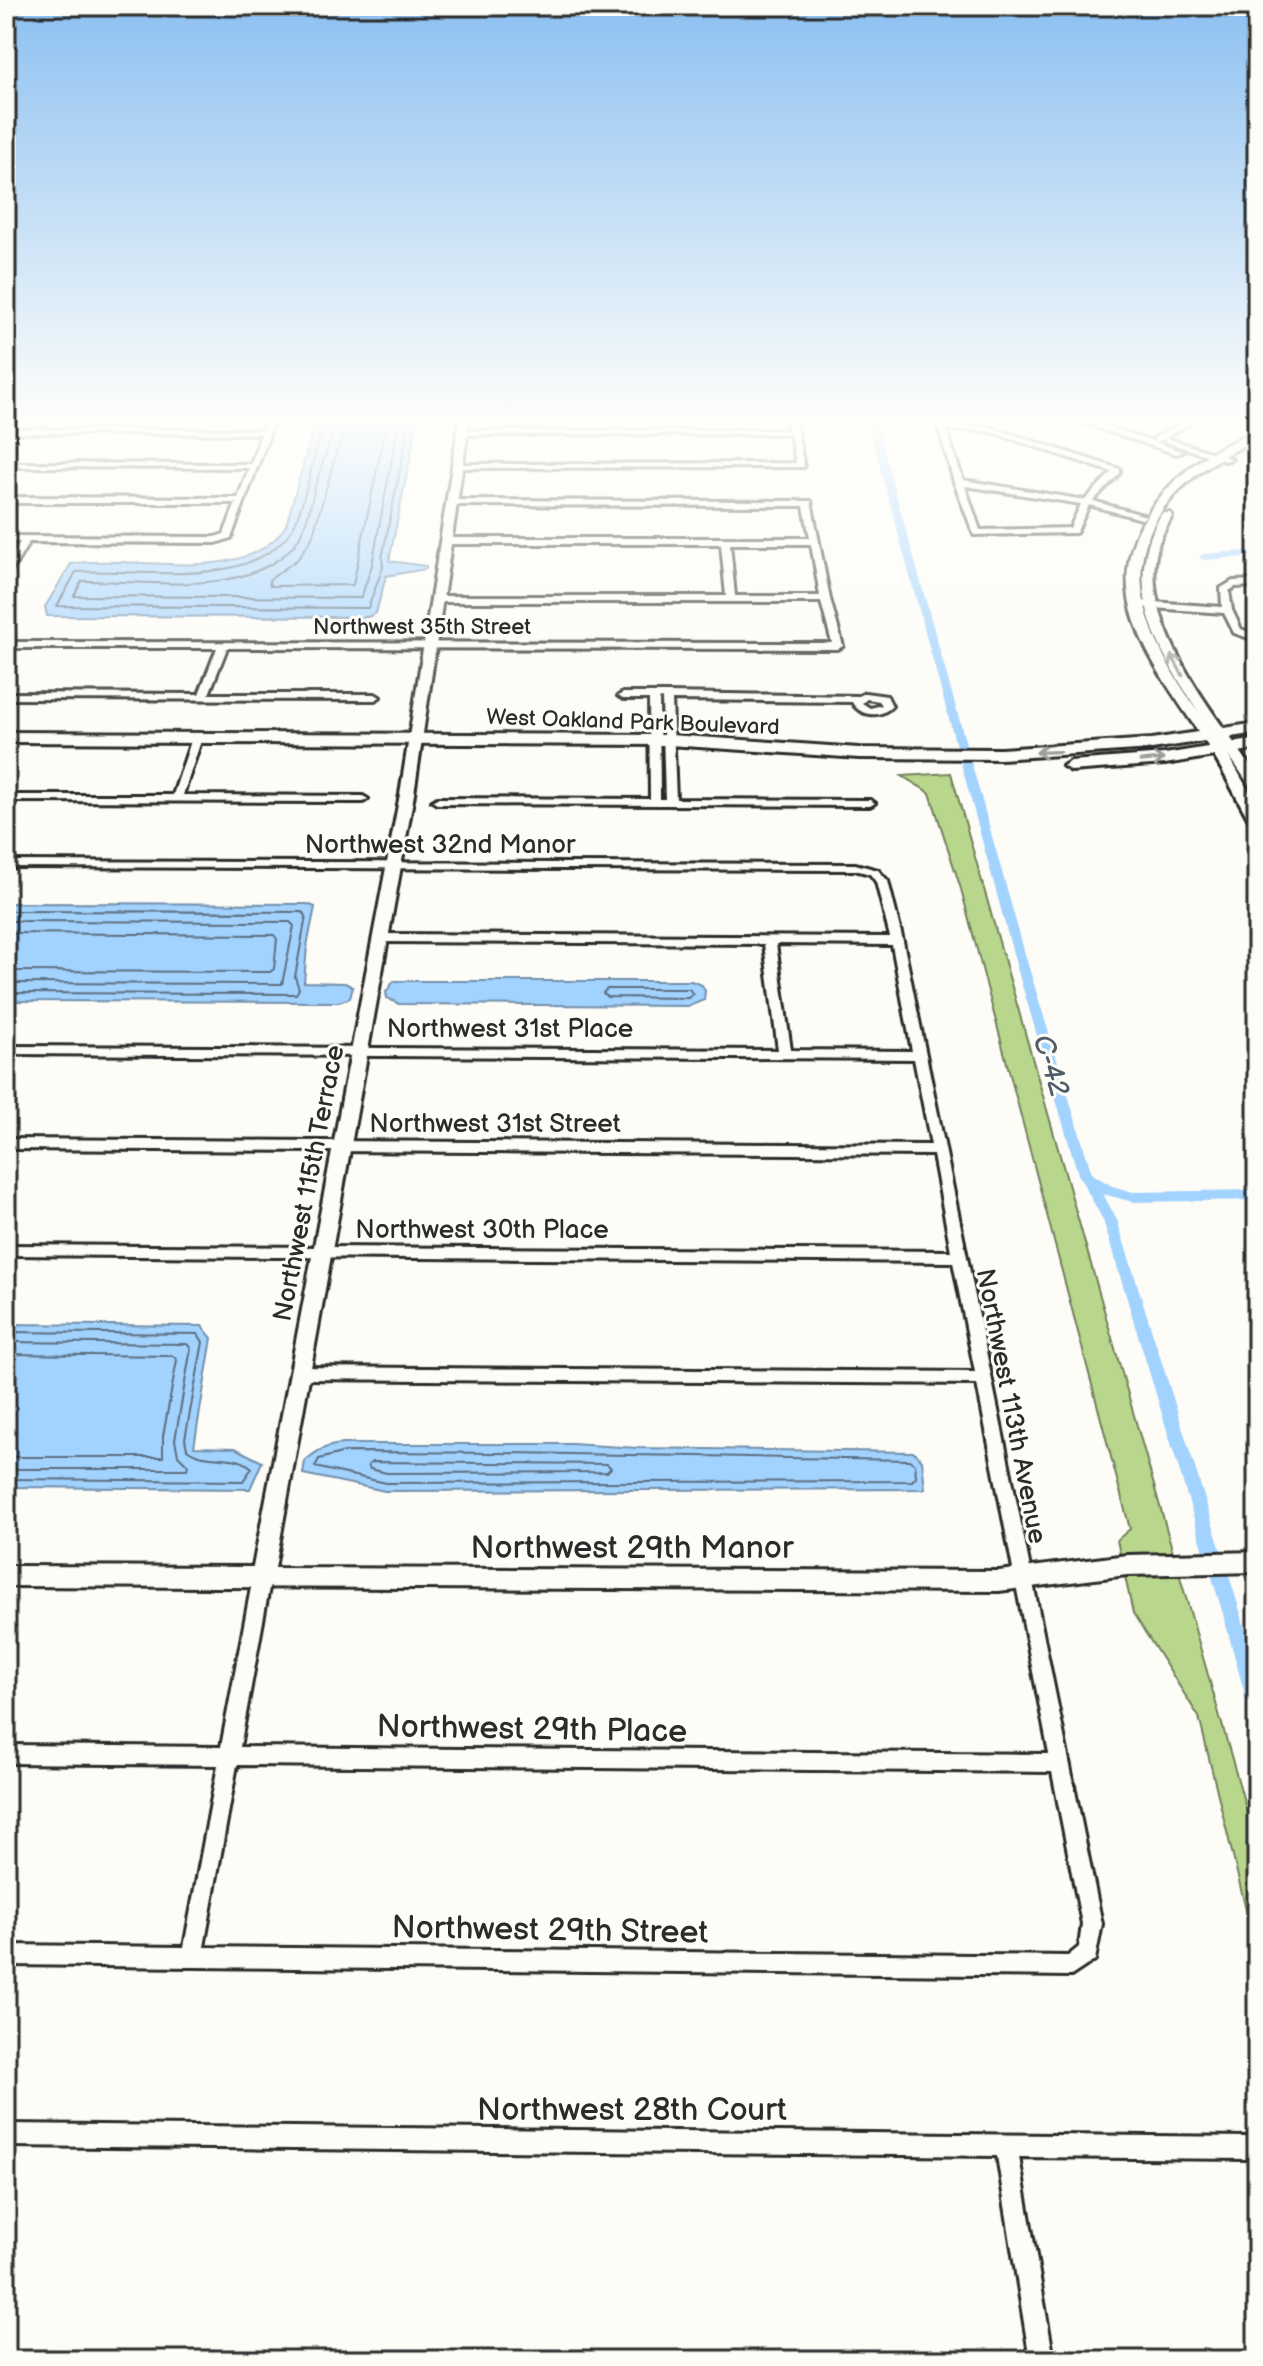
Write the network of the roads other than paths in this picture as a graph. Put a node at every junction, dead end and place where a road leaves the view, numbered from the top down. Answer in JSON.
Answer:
{"nodes":[{"id":1,"x":232,"y":526,"type":"edge"},
{"id":2,"x":449,"y":526,"type":"edge"},
{"id":3,"x":812,"y":526,"type":"edge"},
{"id":4,"x":975,"y":526,"type":"edge"},
{"id":5,"x":1075,"y":526,"type":"edge"},
{"id":6,"x":1147,"y":526,"type":"edge"},
{"id":7,"x":1152,"y":526,"type":"edge"},
{"id":8,"x":6,"y":539,"type":"edge"},
{"id":9,"x":26,"y":539,"type":"junction"},
{"id":10,"x":447,"y":541,"type":"junction"},
{"id":11,"x":725,"y":541,"type":"junction"},
{"id":12,"x":814,"y":541,"type":"junction"},
{"id":13,"x":6,"y":574,"type":"edge"},
{"id":14,"x":1257,"y":583,"type":"edge"},
{"id":15,"x":436,"y":599,"type":"junction"},
{"id":16,"x":731,"y":599,"type":"junction"},
{"id":17,"x":825,"y":599,"type":"junction"},
{"id":18,"x":1134,"y":600,"type":"junction"},
{"id":19,"x":1151,"y":602,"type":"junction"},
{"id":20,"x":1226,"y":607,"type":"junction"},
{"id":21,"x":1256,"y":638,"type":"edge"},
{"id":22,"x":6,"y":645,"type":"edge"},
{"id":23,"x":223,"y":645,"type":"junction"},
{"id":24,"x":430,"y":646,"type":"junction"},
{"id":25,"x":6,"y":696,"type":"edge"},
{"id":26,"x":203,"y":696,"type":"junction"},
{"id":27,"x":623,"y":696,"type":"dead end"},
{"id":28,"x":654,"y":696,"type":"junction"},
{"id":29,"x":667,"y":696,"type":"junction"},
{"id":30,"x":375,"y":697,"type":"dead end"},
{"id":31,"x":858,"y":699,"type":"dead end"},
{"id":32,"x":1257,"y":728,"type":"edge"},
{"id":33,"x":6,"y":737,"type":"edge"},
{"id":34,"x":1221,"y":743,"type":"junction"},
{"id":35,"x":1257,"y":744,"type":"edge"},
{"id":36,"x":194,"y":745,"type":"junction"},
{"id":37,"x":415,"y":746,"type":"junction"},
{"id":38,"x":662,"y":747,"type":"junction"},
{"id":39,"x":6,"y":751,"type":"edge"},
{"id":40,"x":1257,"y":786,"type":"edge"},
{"id":41,"x":6,"y":798,"type":"edge"},
{"id":42,"x":177,"y":798,"type":"junction"},
{"id":43,"x":363,"y":799,"type":"dead end"},
{"id":44,"x":437,"y":801,"type":"dead end"},
{"id":45,"x":655,"y":802,"type":"junction"},
{"id":46,"x":671,"y":802,"type":"junction"},
{"id":47,"x":870,"y":803,"type":"dead end"},
{"id":48,"x":1257,"y":820,"type":"edge"},
{"id":49,"x":6,"y":864,"type":"edge"},
{"id":50,"x":394,"y":865,"type":"junction"},
{"id":51,"x":874,"y":872,"type":"joint"},
{"id":52,"x":379,"y":938,"type":"junction"},
{"id":53,"x":770,"y":941,"type":"junction"},
{"id":54,"x":897,"y":941,"type":"junction"},
{"id":55,"x":6,"y":1050,"type":"edge"},
{"id":56,"x":360,"y":1051,"type":"junction"},
{"id":57,"x":785,"y":1055,"type":"junction"},
{"id":58,"x":918,"y":1055,"type":"junction"},
{"id":59,"x":6,"y":1144,"type":"edge"},
{"id":60,"x":341,"y":1146,"type":"junction"},
{"id":61,"x":936,"y":1150,"type":"junction"},
{"id":62,"x":6,"y":1250,"type":"edge"},
{"id":63,"x":321,"y":1252,"type":"junction"},
{"id":64,"x":958,"y":1257,"type":"junction"},
{"id":65,"x":298,"y":1373,"type":"junction"},
{"id":66,"x":982,"y":1378,"type":"junction"},
{"id":67,"x":1252,"y":1562,"type":"edge"},
{"id":68,"x":6,"y":1576,"type":"edge"},
{"id":69,"x":262,"y":1577,"type":"junction"},
{"id":70,"x":1021,"y":1578,"type":"junction"},
{"id":71,"x":6,"y":1754,"type":"edge"},
{"id":72,"x":230,"y":1755,"type":"junction"},
{"id":73,"x":1058,"y":1763,"type":"junction"},
{"id":74,"x":1088,"y":1953,"type":"joint"},
{"id":75,"x":6,"y":1955,"type":"edge"},
{"id":76,"x":192,"y":1958,"type":"junction"},
{"id":77,"x":6,"y":2135,"type":"edge"},
{"id":78,"x":1006,"y":2144,"type":"junction"},
{"id":79,"x":1257,"y":2151,"type":"edge"},
{"id":80,"x":1042,"y":2360,"type":"edge"}],
"edges":[{"from":1,"to":9,"type":"street"},
{"from":2,"to":10,"type":"street","name":"Northwest 115th Terrace"},
{"from":3,"to":12,"type":"street"},
{"from":4,"to":5,"type":"street"},
{"from":6,"to":18,"type":"main road"},
{"from":7,"to":19,"type":"main road"},
{"from":8,"to":9,"type":"street"},
{"from":9,"to":13,"type":"street"},
{"from":10,"to":11,"type":"street"},
{"from":10,"to":15,"type":"street","name":"Northwest 115th Terrace"},
{"from":11,"to":12,"type":"street"},
{"from":11,"to":16,"type":"street"},
{"from":12,"to":17,"type":"street"},
{"from":14,"to":20,"type":"street"},
{"from":15,"to":16,"type":"street"},
{"from":15,"to":24,"type":"street","name":"Northwest 115th Terrace"},
{"from":16,"to":17,"type":"street"},
{"from":17,"to":24,"type":"street","name":"Northwest 35th Street"},
{"from":18,"to":19,"type":"street"},
{"from":18,"to":34,"type":"main road"},
{"from":19,"to":20,"type":"street"},
{"from":34,"to":19,"type":"main road","one_way":true},
{"from":20,"to":21,"type":"street"},
{"from":22,"to":23,"type":"street","name":"Northwest 35th Street"},
{"from":23,"to":24,"type":"street","name":"Northwest 35th Street"},
{"from":23,"to":26,"type":"street"},
{"from":24,"to":37,"type":"street","name":"Northwest 115th Terrace"},
{"from":25,"to":26,"type":"street"},
{"from":26,"to":30,"type":"street"},
{"from":27,"to":28,"type":"street"},
{"from":28,"to":29,"type":"street"},
{"from":28,"to":38,"type":"street"},
{"from":29,"to":31,"type":"street"},
{"from":29,"to":38,"type":"street"},
{"from":32,"to":34,"type":"main road","name":"West Oakland Park Boulevard"},
{"from":33,"to":36,"type":"main road","name":"West Oakland Park Boulevard"},
{"from":34,"to":35,"type":"main road","name":"West Oakland Park Boulevard"},
{"from":34,"to":38,"type":"main road","name":"West Oakland Park Boulevard"},
{"from":34,"to":40,"type":"main road"},
{"from":34,"to":48,"type":"main road"},
{"from":36,"to":37,"type":"main road","name":"West Oakland Park Boulevard"},
{"from":36,"to":39,"type":"main road","name":"West Oakland Park Boulevard"},
{"from":36,"to":42,"type":"street"},
{"from":37,"to":38,"type":"main road","name":"West Oakland Park Boulevard"},
{"from":37,"to":50,"type":"street","name":"Northwest 115th Terrace"},
{"from":38,"to":45,"type":"street"},
{"from":38,"to":46,"type":"street"},
{"from":41,"to":42,"type":"street"},
{"from":42,"to":43,"type":"street"},
{"from":44,"to":45,"type":"street"},
{"from":45,"to":46,"type":"street"},
{"from":46,"to":47,"type":"street"},
{"from":49,"to":50,"type":"street","name":"Northwest 32nd Manor"},
{"from":50,"to":51,"type":"street","name":"Northwest 32nd Manor"},
{"from":50,"to":52,"type":"street","name":"Northwest 115th Terrace"},
{"from":51,"to":54,"type":"street","name":"Northwest 113th Avenue"},
{"from":52,"to":53,"type":"street"},
{"from":52,"to":56,"type":"street","name":"Northwest 115th Terrace"},
{"from":53,"to":54,"type":"street"},
{"from":53,"to":57,"type":"street"},
{"from":54,"to":58,"type":"street","name":"Northwest 113th Avenue"},
{"from":55,"to":56,"type":"street","name":"Northwest 31st Place"},
{"from":56,"to":57,"type":"street","name":"Northwest 31st Place"},
{"from":56,"to":60,"type":"street","name":"Northwest 115th Terrace"},
{"from":57,"to":58,"type":"street","name":"Northwest 31st Place"},
{"from":58,"to":61,"type":"street","name":"Northwest 113th Avenue"},
{"from":59,"to":60,"type":"street","name":"Northwest 31st Street"},
{"from":60,"to":61,"type":"street","name":"Northwest 31st Street"},
{"from":60,"to":63,"type":"street","name":"Northwest 115th Terrace"},
{"from":61,"to":64,"type":"street","name":"Northwest 113th Avenue"},
{"from":62,"to":63,"type":"street","name":"Northwest 30th Place"},
{"from":63,"to":64,"type":"street","name":"Northwest 30th Place"},
{"from":63,"to":65,"type":"street","name":"Northwest 115th Terrace"},
{"from":64,"to":66,"type":"street","name":"Northwest 113th Avenue"},
{"from":65,"to":66,"type":"street"},
{"from":65,"to":69,"type":"street","name":"Northwest 115th Terrace"},
{"from":66,"to":70,"type":"street","name":"Northwest 113th Avenue"},
{"from":67,"to":70,"type":"street","name":"Northwest 29th Manor"},
{"from":68,"to":69,"type":"street","name":"Northwest 29th Manor"},
{"from":69,"to":70,"type":"street","name":"Northwest 29th Manor"},
{"from":69,"to":72,"type":"street","name":"Northwest 115th Terrace"},
{"from":70,"to":73,"type":"street","name":"Northwest 113th Avenue"},
{"from":71,"to":72,"type":"street","name":"Northwest 29th Place"},
{"from":72,"to":73,"type":"street","name":"Northwest 29th Place"},
{"from":72,"to":76,"type":"street","name":"Northwest 115th Terrace"},
{"from":73,"to":74,"type":"street","name":"Northwest 113th Avenue"},
{"from":74,"to":76,"type":"street","name":"Northwest 29th Street"},
{"from":75,"to":76,"type":"street","name":"Northwest 29th Street"},
{"from":77,"to":78,"type":"street","name":"Northwest 28th Court"},
{"from":78,"to":79,"type":"street","name":"Northwest 28th Court"},
{"from":78,"to":80,"type":"street"}]}
